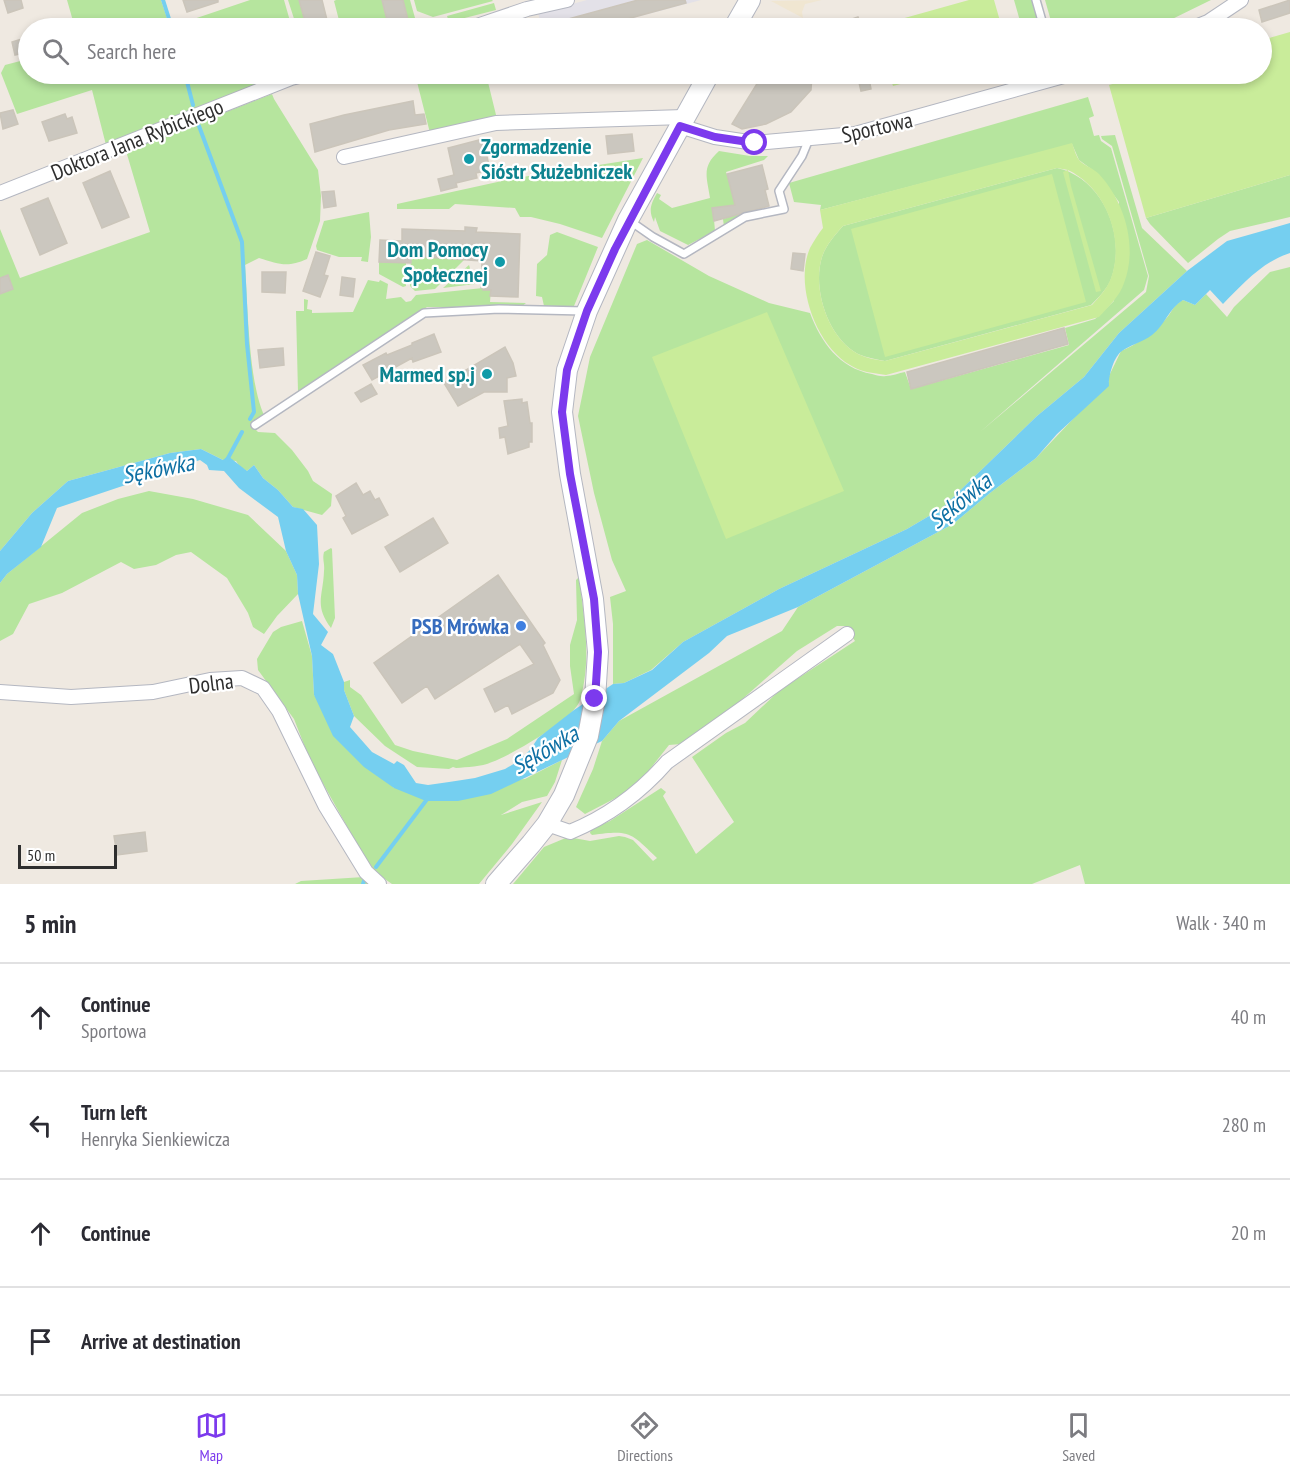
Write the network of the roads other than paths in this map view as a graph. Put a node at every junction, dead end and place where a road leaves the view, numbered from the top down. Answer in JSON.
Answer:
{"nodes":[{"id":1,"x":567,"y":0,"type":"edge"},
{"id":2,"x":750,"y":0,"type":"edge"},
{"id":3,"x":1036,"y":0,"type":"edge"},
{"id":4,"x":1241,"y":0,"type":"edge"},
{"id":5,"x":527,"y":5,"type":"edge"},
{"id":6,"x":495,"y":18,"type":"edge"},
{"id":7,"x":740,"y":18,"type":"edge"},
{"id":8,"x":1041,"y":18,"type":"edge"},
{"id":9,"x":1214,"y":18,"type":"edge"},
{"id":10,"x":276,"y":84,"type":"edge"},
{"id":11,"x":703,"y":84,"type":"edge"},
{"id":12,"x":1030,"y":84,"type":"edge"},
{"id":13,"x":682,"y":121,"type":"junction"},
{"id":14,"x":809,"y":139,"type":"junction"},
{"id":15,"x":344,"y":157,"type":"dead end"},
{"id":16,"x":0,"y":193,"type":"edge"},
{"id":17,"x":628,"y":220,"type":"junction"},
{"id":18,"x":587,"y":311,"type":"junction"},
{"id":19,"x":255,"y":425,"type":"dead end"},
{"id":20,"x":847,"y":634,"type":"dead end"},
{"id":21,"x":0,"y":693,"type":"edge"},
{"id":22,"x":547,"y":824,"type":"junction"},
{"id":23,"x":379,"y":884,"type":"edge"},
{"id":24,"x":496,"y":884,"type":"edge"}],
"edges":[{"from":1,"to":5,"type":"street"},
{"from":2,"to":7,"type":"main road"},
{"from":3,"to":8,"type":"lane"},
{"from":4,"to":9,"type":"street"},
{"from":5,"to":6,"type":"street"},
{"from":10,"to":16,"type":"street","name":"Doktora Jana Rybickiego"},
{"from":11,"to":13,"type":"main road"},
{"from":12,"to":14,"type":"street","name":"Sportowa"},
{"from":13,"to":14,"type":"street","name":"Sportowa"},
{"from":13,"to":15,"type":"street","name":"Sportowa"},
{"from":13,"to":17,"type":"main road"},
{"from":14,"to":17,"type":"lane"},
{"from":17,"to":18,"type":"main road"},
{"from":18,"to":19,"type":"lane"},
{"from":18,"to":22,"type":"main road"},
{"from":20,"to":22,"type":"street"},
{"from":21,"to":23,"type":"street","name":"Dolna"},
{"from":22,"to":24,"type":"main road"}]}
